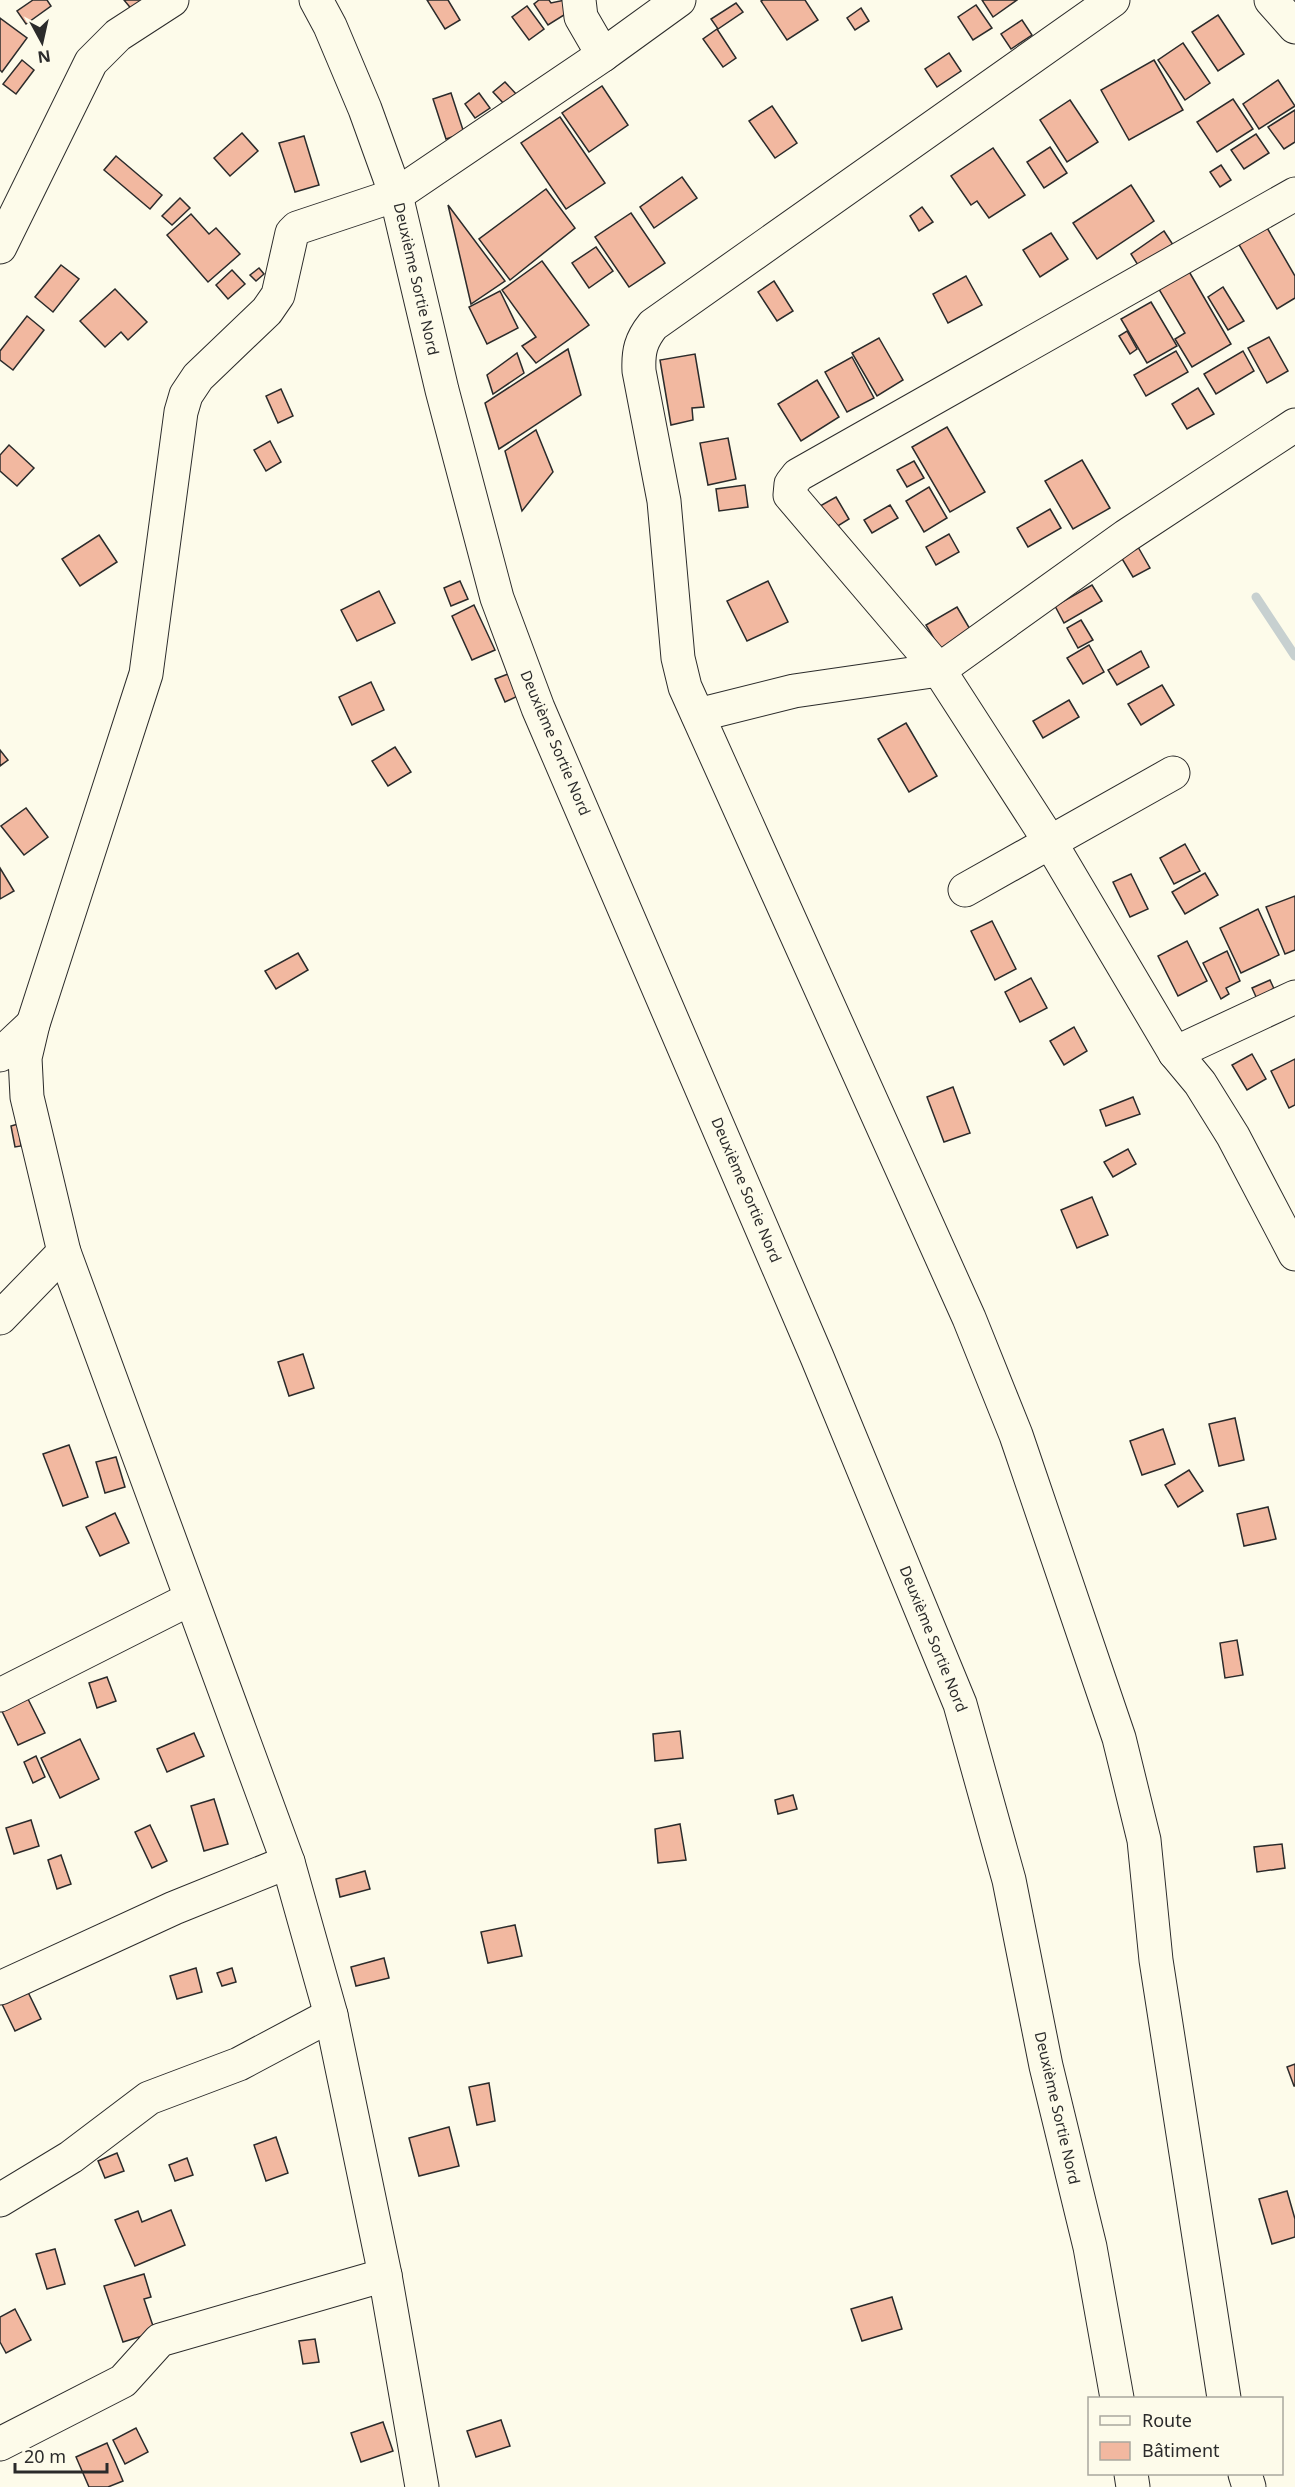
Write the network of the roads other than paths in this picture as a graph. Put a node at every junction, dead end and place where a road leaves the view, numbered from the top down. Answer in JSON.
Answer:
{"nodes":[{"id":1,"x":172,"y":0,"type":"edge"},
{"id":2,"x":316,"y":0,"type":"edge"},
{"id":3,"x":579,"y":0,"type":"edge"},
{"id":4,"x":679,"y":0,"type":"edge"},
{"id":5,"x":1113,"y":0,"type":"edge"},
{"id":6,"x":1271,"y":0,"type":"edge"},
{"id":7,"x":1295,"y":27,"type":"edge"},
{"id":8,"x":603,"y":56,"type":"junction"},
{"id":9,"x":1295,"y":194,"type":"edge"},
{"id":10,"x":396,"y":195,"type":"junction"},
{"id":11,"x":0,"y":247,"type":"edge"},
{"id":12,"x":1295,"y":425,"type":"edge"},
{"id":13,"x":939,"y":670,"type":"junction"},
{"id":14,"x":698,"y":715,"type":"junction"},
{"id":15,"x":1173,"y":773,"type":"dead end"},
{"id":16,"x":1050,"y":842,"type":"junction"},
{"id":17,"x":965,"y":890,"type":"dead end"},
{"id":18,"x":1295,"y":997,"type":"edge"},
{"id":19,"x":33,"y":1024,"type":"junction"},
{"id":20,"x":1175,"y":1053,"type":"junction"},
{"id":21,"x":0,"y":1055,"type":"edge"},
{"id":22,"x":64,"y":1252,"type":"junction"},
{"id":23,"x":1295,"y":1254,"type":"edge"},
{"id":24,"x":0,"y":1318,"type":"edge"},
{"id":25,"x":190,"y":1599,"type":"junction"},
{"id":26,"x":0,"y":1695,"type":"edge"},
{"id":27,"x":288,"y":1862,"type":"junction"},
{"id":28,"x":0,"y":1988,"type":"edge"},
{"id":29,"x":331,"y":2015,"type":"junction"},
{"id":30,"x":0,"y":2200,"type":"edge"},
{"id":31,"x":385,"y":2275,"type":"junction"},
{"id":32,"x":1117,"y":2397,"type":"edge"},
{"id":33,"x":1224,"y":2397,"type":"edge"},
{"id":34,"x":0,"y":2444,"type":"edge"},
{"id":35,"x":422,"y":2487,"type":"edge"}],
"edges":[{"from":1,"to":11,"type":"street"},
{"from":2,"to":10,"type":"street","name":"Deuxième Sortie Nord"},
{"from":3,"to":8,"type":"street"},
{"from":4,"to":8,"type":"street"},
{"from":5,"to":14,"type":"street"},
{"from":6,"to":7,"type":"street"},
{"from":8,"to":10,"type":"street"},
{"from":9,"to":13,"type":"street"},
{"from":10,"to":19,"type":"street"},
{"from":10,"to":32,"type":"street","name":"Deuxième Sortie Nord"},
{"from":12,"to":13,"type":"street"},
{"from":13,"to":14,"type":"street"},
{"from":13,"to":16,"type":"street"},
{"from":14,"to":33,"type":"street"},
{"from":15,"to":16,"type":"street"},
{"from":16,"to":17,"type":"street"},
{"from":16,"to":20,"type":"street"},
{"from":18,"to":20,"type":"street"},
{"from":19,"to":21,"type":"street"},
{"from":19,"to":22,"type":"street"},
{"from":20,"to":23,"type":"street"},
{"from":22,"to":24,"type":"street"},
{"from":22,"to":25,"type":"street"},
{"from":25,"to":26,"type":"street"},
{"from":25,"to":27,"type":"street"},
{"from":27,"to":28,"type":"street"},
{"from":27,"to":29,"type":"street"},
{"from":29,"to":30,"type":"street"},
{"from":29,"to":31,"type":"street"},
{"from":31,"to":34,"type":"street"},
{"from":31,"to":35,"type":"street"}]}
